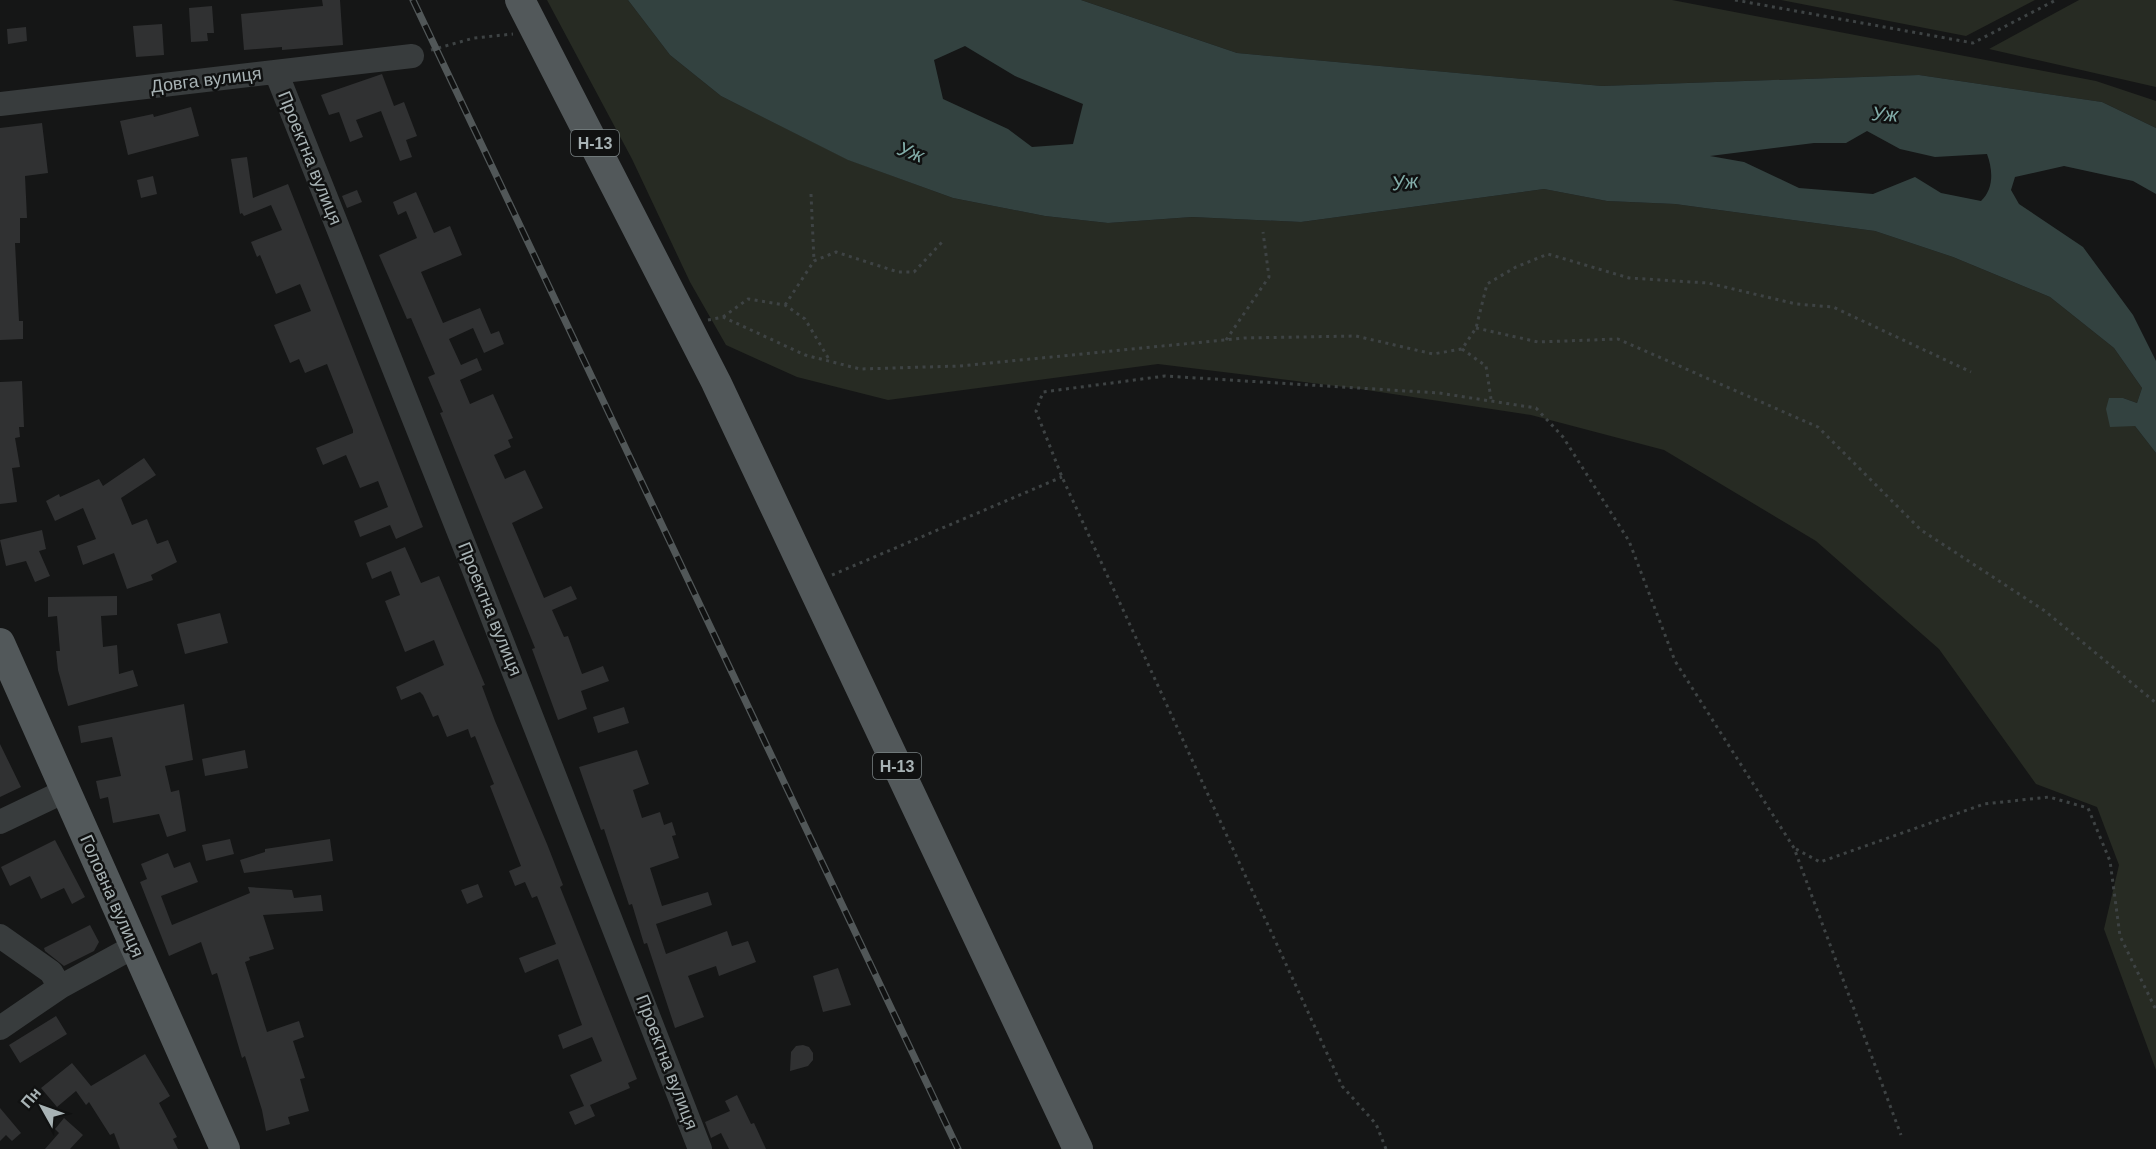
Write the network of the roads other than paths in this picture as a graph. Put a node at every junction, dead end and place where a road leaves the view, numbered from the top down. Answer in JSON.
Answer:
{"nodes":[{"id":1,"x":520,"y":0,"type":"edge"},
{"id":2,"x":412,"y":56,"type":"road end"},
{"id":3,"x":276,"y":72,"type":"junction"},
{"id":4,"x":0,"y":104,"type":"edge"},
{"id":5,"x":0,"y":643,"type":"edge"},
{"id":6,"x":65,"y":791,"type":"junction"},
{"id":7,"x":0,"y":822,"type":"edge"},
{"id":8,"x":0,"y":936,"type":"edge"},
{"id":9,"x":135,"y":946,"type":"junction"},
{"id":10,"x":60,"y":987,"type":"junction"},
{"id":11,"x":0,"y":1028,"type":"edge"},
{"id":12,"x":225,"y":1149,"type":"edge"},
{"id":13,"x":700,"y":1149,"type":"edge"},
{"id":14,"x":1078,"y":1149,"type":"edge"}],
"edges":[{"from":1,"to":14,"type":"main road","number":"Н-13"},
{"from":2,"to":3,"type":"street","name":"Довга вулиця"},
{"from":3,"to":4,"type":"street","name":"Довга вулиця"},
{"from":3,"to":13,"type":"street","name":"Проектна вулиця"},
{"from":5,"to":6,"type":"main road","name":"Головна вулиця"},
{"from":6,"to":7,"type":"street"},
{"from":6,"to":9,"type":"main road","name":"Головна вулиця"},
{"from":8,"to":10,"type":"street"},
{"from":9,"to":10,"type":"street"},
{"from":9,"to":12,"type":"main road","name":"Головна вулиця"},
{"from":10,"to":11,"type":"street"}]}
